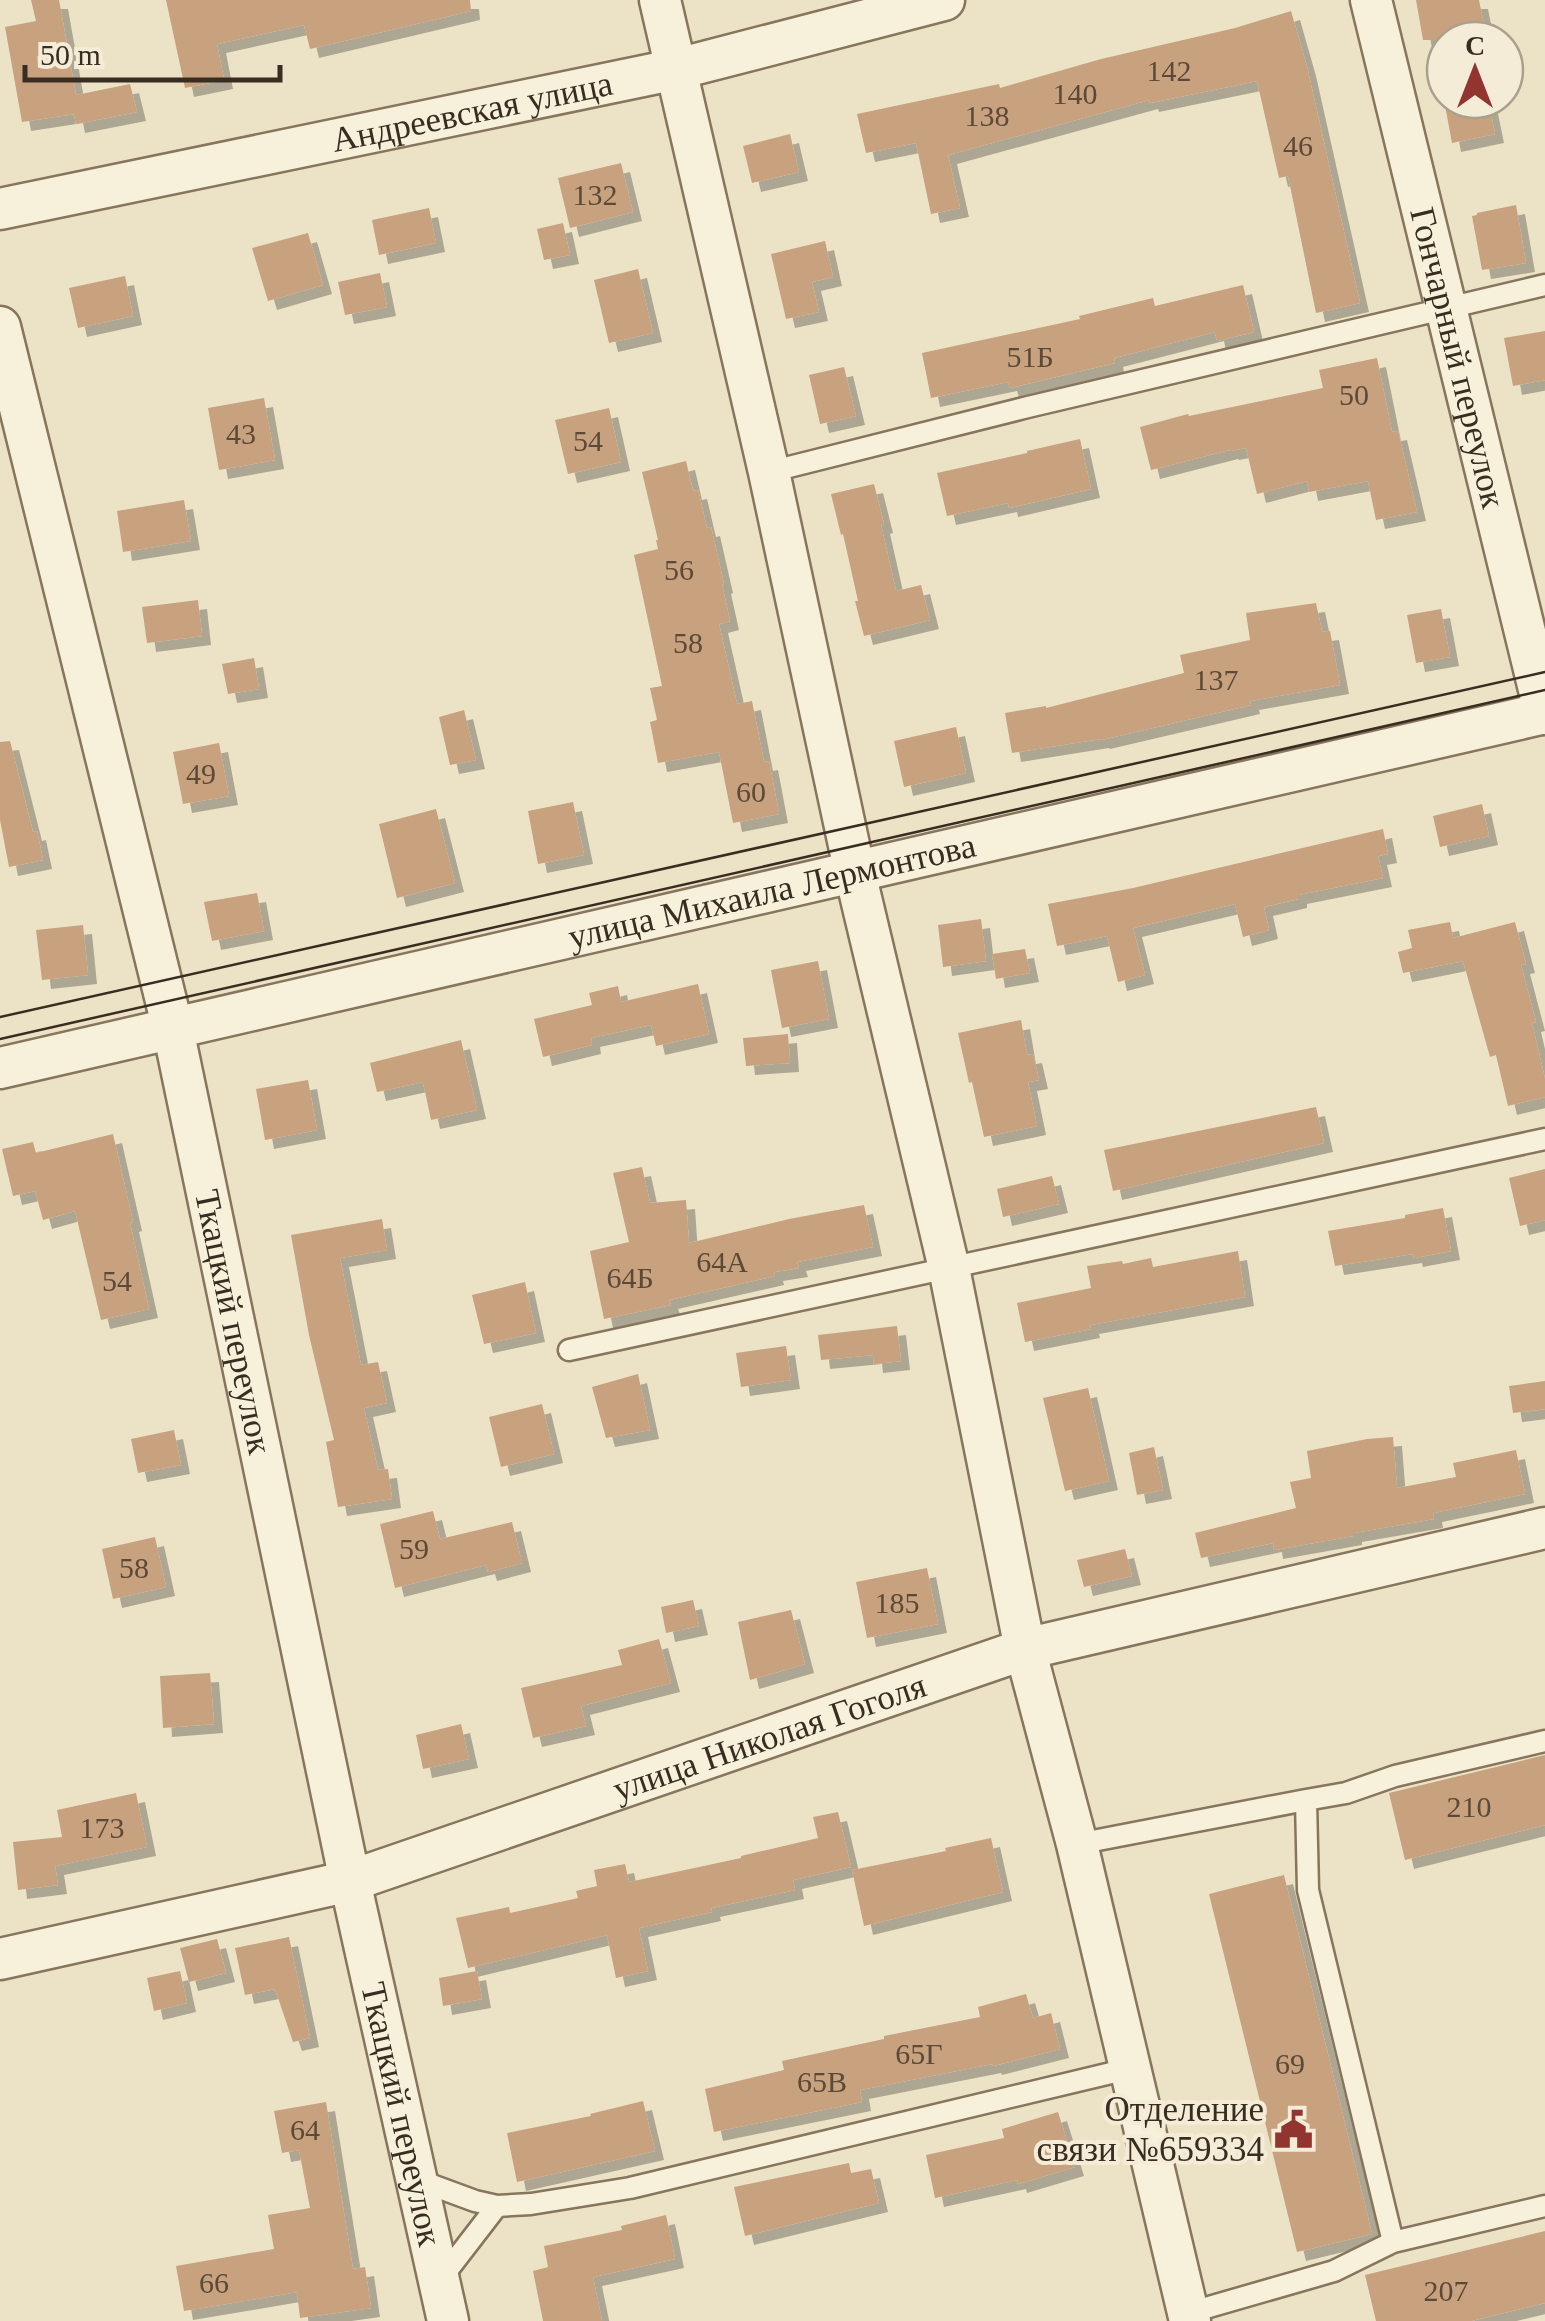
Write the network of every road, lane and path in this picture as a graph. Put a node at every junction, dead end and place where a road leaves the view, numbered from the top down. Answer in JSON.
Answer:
{"nodes":[{"id":1,"x":660,"y":0,"type":"edge"},
{"id":2,"x":944,"y":0,"type":"edge"},
{"id":3,"x":1371,"y":0,"type":"edge"},
{"id":4,"x":677,"y":69,"type":"junction"},
{"id":5,"x":0,"y":209,"type":"edge"},
{"id":6,"x":1545,"y":285,"type":"edge"},
{"id":7,"x":1447,"y":307,"type":"junction"},
{"id":8,"x":0,"y":327,"type":"edge"},
{"id":9,"x":769,"y":472,"type":"junction"},
{"id":10,"x":1545,"y":713,"type":"edge"},
{"id":11,"x":855,"y":873,"type":"junction"},
{"id":12,"x":173,"y":1030,"type":"junction"},
{"id":13,"x":0,"y":1068,"type":"edge"},
{"id":14,"x":1545,"y":1139,"type":"edge"},
{"id":15,"x":949,"y":1268,"type":"junction"},
{"id":16,"x":568,"y":1350,"type":"dead end"},
{"id":17,"x":1545,"y":1528,"type":"edge"},
{"id":18,"x":1025,"y":1649,"type":"junction"},
{"id":19,"x":1545,"y":1742,"type":"edge"},
{"id":20,"x":1306,"y":1800,"type":"junction"},
{"id":21,"x":1077,"y":1844,"type":"junction"},
{"id":22,"x":350,"y":1880,"type":"junction"},
{"id":23,"x":0,"y":1959,"type":"edge"},
{"id":24,"x":1132,"y":2068,"type":"junction"},
{"id":25,"x":418,"y":2180,"type":"junction"},
{"id":26,"x":497,"y":2206,"type":"junction"},
{"id":27,"x":1545,"y":2206,"type":"edge"},
{"id":28,"x":1393,"y":2242,"type":"junction"},
{"id":29,"x":440,"y":2280,"type":"junction"},
{"id":30,"x":1189,"y":2317,"type":"edge"},
{"id":31,"x":448,"y":2321,"type":"edge"}],
"edges":[{"from":1,"to":4,"type":"street"},
{"from":2,"to":4,"type":"street","name":"Андреевская улица"},
{"from":3,"to":7,"type":"street","name":"Гончарный переулок"},
{"from":4,"to":5,"type":"street","name":"Андреевская улица"},
{"from":4,"to":9,"type":"street"},
{"from":6,"to":7,"type":"lane"},
{"from":7,"to":9,"type":"lane"},
{"from":7,"to":10,"type":"street","name":"Гончарный переулок"},
{"from":8,"to":12,"type":"street","name":"Ткацкий переулок"},
{"from":9,"to":11,"type":"street"},
{"from":10,"to":11,"type":"street","name":"улица Михаила Лермонтова"},
{"from":11,"to":12,"type":"street","name":"улица Михаила Лермонтова"},
{"from":11,"to":15,"type":"street"},
{"from":12,"to":13,"type":"street","name":"улица Михаила Лермонтова"},
{"from":12,"to":22,"type":"street","name":"Ткацкий переулок"},
{"from":14,"to":15,"type":"lane"},
{"from":15,"to":16,"type":"lane"},
{"from":15,"to":18,"type":"street"},
{"from":17,"to":18,"type":"street","name":"улица Николая Гоголя"},
{"from":18,"to":21,"type":"street"},
{"from":18,"to":22,"type":"street","name":"улица Николая Гоголя"},
{"from":19,"to":20,"type":"lane"},
{"from":20,"to":21,"type":"lane"},
{"from":20,"to":28,"type":"lane"},
{"from":21,"to":24,"type":"street"},
{"from":22,"to":23,"type":"street","name":"улица Николая Гоголя"},
{"from":22,"to":25,"type":"street","name":"Ткацкий переулок"},
{"from":24,"to":26,"type":"lane"},
{"from":24,"to":30,"type":"street"},
{"from":25,"to":26,"type":"lane"},
{"from":25,"to":29,"type":"street","name":"Ткацкий переулок"},
{"from":26,"to":29,"type":"lane"},
{"from":27,"to":28,"type":"lane"},
{"from":28,"to":30,"type":"lane"},
{"from":29,"to":31,"type":"street","name":"Ткацкий переулок"}]}
